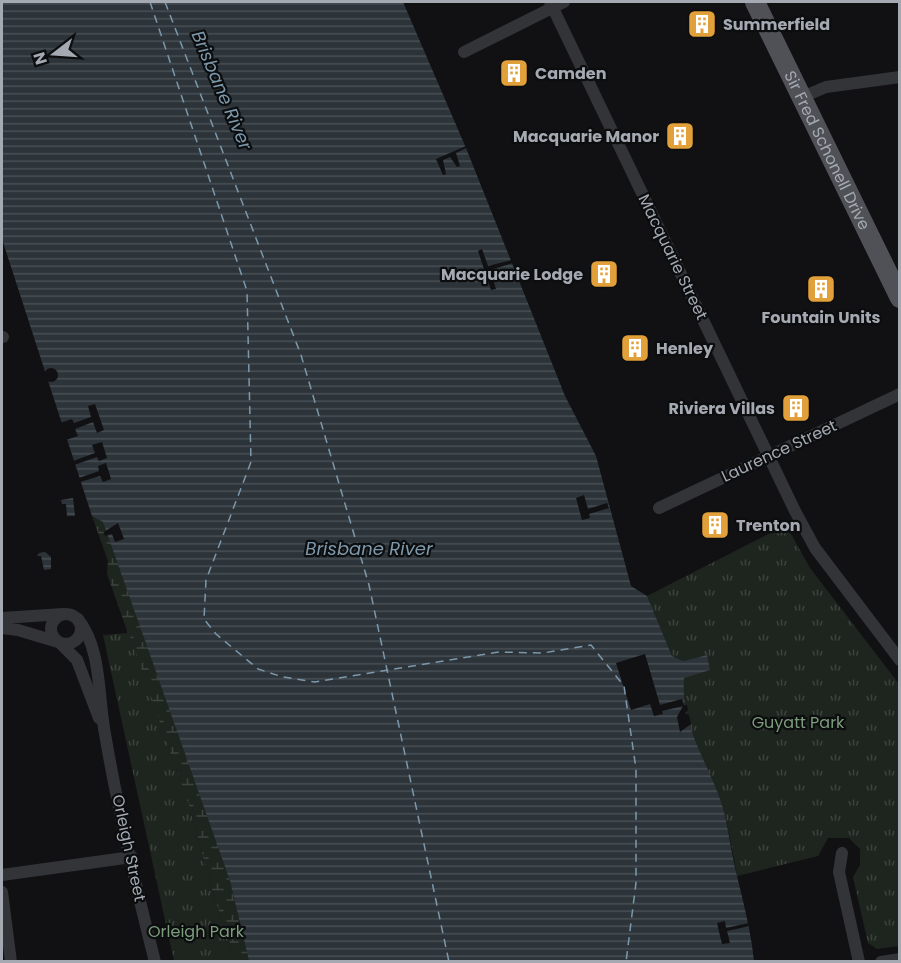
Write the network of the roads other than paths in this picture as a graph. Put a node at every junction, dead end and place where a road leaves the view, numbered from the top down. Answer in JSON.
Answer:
{"nodes":[{"id":1,"x":564,"y":2,"type":"edge"},
{"id":2,"x":754,"y":2,"type":"edge"},
{"id":3,"x":551,"y":4,"type":"edge"},
{"id":4,"x":464,"y":52,"type":"dead end"},
{"id":5,"x":900,"y":77,"type":"edge"},
{"id":6,"x":800,"y":98,"type":"junction"},
{"id":7,"x":894,"y":272,"type":"edge"},
{"id":8,"x":900,"y":298,"type":"edge"},
{"id":9,"x":900,"y":394,"type":"edge"},
{"id":10,"x":769,"y":457,"type":"junction"},
{"id":11,"x":659,"y":508,"type":"dead end"},
{"id":12,"x":64,"y":614,"type":"junction"},
{"id":13,"x":2,"y":618,"type":"edge"},
{"id":14,"x":78,"y":619,"type":"junction"},
{"id":15,"x":2,"y":628,"type":"edge"},
{"id":16,"x":59,"y":643,"type":"junction"},
{"id":17,"x":900,"y":660,"type":"edge"},
{"id":18,"x":104,"y":734,"type":"junction"},
{"id":19,"x":842,"y":853,"type":"dead end"},
{"id":20,"x":132,"y":857,"type":"junction"},
{"id":21,"x":2,"y":875,"type":"edge"},
{"id":22,"x":2,"y":892,"type":"edge"},
{"id":23,"x":900,"y":959,"type":"edge"},
{"id":24,"x":11,"y":962,"type":"edge"},
{"id":25,"x":155,"y":962,"type":"edge"},
{"id":26,"x":859,"y":962,"type":"edge"},
{"id":27,"x":880,"y":962,"type":"edge"}],
"edges":[{"from":1,"to":3,"type":"street"},
{"from":2,"to":6,"type":"main road","name":"Sir Fred Schonell Drive"},
{"from":3,"to":4,"type":"street"},
{"from":3,"to":10,"type":"street","name":"Macquarie Street"},
{"from":5,"to":6,"type":"street"},
{"from":6,"to":7,"type":"main road","name":"Sir Fred Schonell Drive"},
{"from":7,"to":8,"type":"main road","name":"Sir Fred Schonell Drive"},
{"from":9,"to":10,"type":"street","name":"Laurence Street"},
{"from":10,"to":11,"type":"street","name":"Laurence Street"},
{"from":10,"to":17,"type":"street","name":"Macquarie Street"},
{"from":12,"to":13,"type":"street"},
{"from":12,"to":14,"type":"street"},
{"from":12,"to":16,"type":"street"},
{"from":14,"to":16,"type":"street"},
{"from":14,"to":18,"type":"street","name":"Orleigh Street"},
{"from":15,"to":16,"type":"street"},
{"from":16,"to":18,"type":"street","name":"Orleigh Street"},
{"from":18,"to":20,"type":"street","name":"Orleigh Street"},
{"from":19,"to":26,"type":"street"},
{"from":20,"to":21,"type":"street"},
{"from":20,"to":25,"type":"street","name":"Orleigh Street"},
{"from":22,"to":24,"type":"street"},
{"from":23,"to":27,"type":"street"}]}
